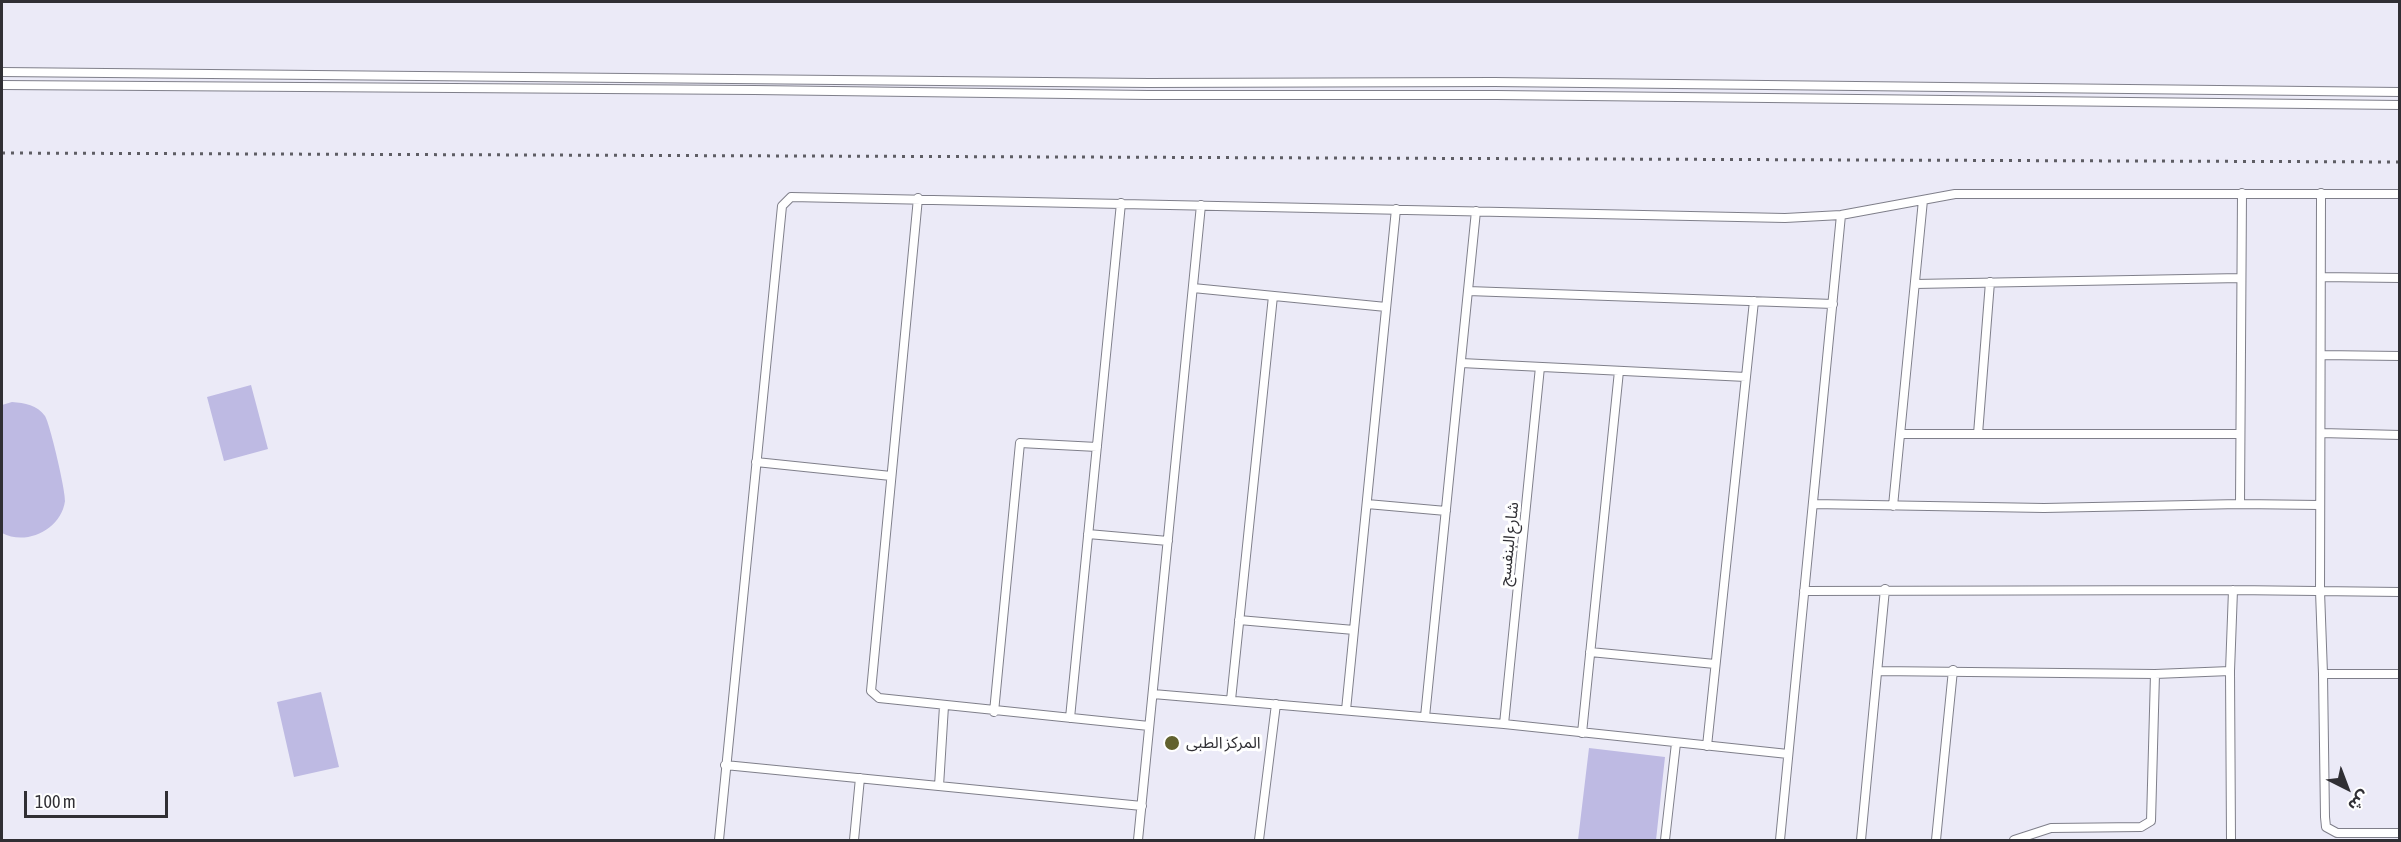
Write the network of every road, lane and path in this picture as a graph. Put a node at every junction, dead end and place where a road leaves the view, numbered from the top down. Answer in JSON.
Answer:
{"nodes":[{"id":1,"x":2,"y":72,"type":"edge"},
{"id":2,"x":2,"y":86,"type":"edge"},
{"id":3,"x":2400,"y":92,"type":"edge"},
{"id":4,"x":2400,"y":105,"type":"edge"},
{"id":5,"x":2242,"y":193,"type":"junction"},
{"id":6,"x":2321,"y":193,"type":"junction"},
{"id":7,"x":2400,"y":194,"type":"edge"},
{"id":8,"x":918,"y":198,"type":"junction"},
{"id":9,"x":1923,"y":200,"type":"junction"},
{"id":10,"x":1121,"y":203,"type":"junction"},
{"id":11,"x":1201,"y":205,"type":"junction"},
{"id":12,"x":1396,"y":209,"type":"junction"},
{"id":13,"x":1476,"y":211,"type":"junction"},
{"id":14,"x":1841,"y":215,"type":"junction"},
{"id":15,"x":2321,"y":277,"type":"junction"},
{"id":16,"x":2241,"y":278,"type":"junction"},
{"id":17,"x":2400,"y":278,"type":"edge"},
{"id":18,"x":1990,"y":282,"type":"junction"},
{"id":19,"x":1915,"y":284,"type":"junction"},
{"id":20,"x":1192,"y":288,"type":"junction"},
{"id":21,"x":1468,"y":291,"type":"junction"},
{"id":22,"x":1273,"y":296,"type":"junction"},
{"id":23,"x":1754,"y":301,"type":"junction"},
{"id":24,"x":1833,"y":304,"type":"junction"},
{"id":25,"x":1386,"y":307,"type":"junction"},
{"id":26,"x":2321,"y":355,"type":"junction"},
{"id":27,"x":2400,"y":356,"type":"edge"},
{"id":28,"x":1461,"y":363,"type":"junction"},
{"id":29,"x":1540,"y":367,"type":"junction"},
{"id":30,"x":1619,"y":371,"type":"junction"},
{"id":31,"x":1746,"y":376,"type":"junction"},
{"id":32,"x":2321,"y":433,"type":"junction"},
{"id":33,"x":1900,"y":434,"type":"junction"},
{"id":34,"x":1978,"y":434,"type":"junction"},
{"id":35,"x":2240,"y":434,"type":"junction"},
{"id":36,"x":2400,"y":435,"type":"edge"},
{"id":37,"x":1097,"y":447,"type":"junction"},
{"id":38,"x":756,"y":462,"type":"junction"},
{"id":39,"x":891,"y":476,"type":"junction"},
{"id":40,"x":1367,"y":504,"type":"junction"},
{"id":41,"x":1813,"y":504,"type":"junction"},
{"id":42,"x":2240,"y":504,"type":"junction"},
{"id":43,"x":2319,"y":505,"type":"junction"},
{"id":44,"x":1893,"y":506,"type":"junction"},
{"id":45,"x":1446,"y":511,"type":"junction"},
{"id":46,"x":1088,"y":534,"type":"junction"},
{"id":47,"x":1168,"y":541,"type":"junction"},
{"id":48,"x":1885,"y":589,"type":"junction"},
{"id":49,"x":2233,"y":590,"type":"junction"},
{"id":50,"x":1804,"y":591,"type":"junction"},
{"id":51,"x":2320,"y":591,"type":"junction"},
{"id":52,"x":2400,"y":592,"type":"edge"},
{"id":53,"x":1239,"y":620,"type":"junction"},
{"id":54,"x":1354,"y":630,"type":"junction"},
{"id":55,"x":1590,"y":652,"type":"junction"},
{"id":56,"x":1715,"y":664,"type":"junction"},
{"id":57,"x":1953,"y":670,"type":"junction"},
{"id":58,"x":1877,"y":671,"type":"junction"},
{"id":59,"x":2230,"y":671,"type":"junction"},
{"id":60,"x":2155,"y":674,"type":"junction"},
{"id":61,"x":2323,"y":674,"type":"junction"},
{"id":62,"x":2400,"y":674,"type":"edge"},
{"id":63,"x":1153,"y":694,"type":"junction"},
{"id":64,"x":1231,"y":700,"type":"junction"},
{"id":65,"x":1276,"y":704,"type":"junction"},
{"id":66,"x":944,"y":706,"type":"junction"},
{"id":67,"x":1346,"y":710,"type":"junction"},
{"id":68,"x":994,"y":712,"type":"junction"},
{"id":69,"x":1425,"y":717,"type":"junction"},
{"id":70,"x":1070,"y":718,"type":"junction"},
{"id":71,"x":1504,"y":724,"type":"junction"},
{"id":72,"x":1149,"y":726,"type":"junction"},
{"id":73,"x":1582,"y":733,"type":"junction"},
{"id":74,"x":1676,"y":743,"type":"junction"},
{"id":75,"x":1707,"y":746,"type":"junction"},
{"id":76,"x":1788,"y":754,"type":"junction"},
{"id":77,"x":725,"y":765,"type":"junction"},
{"id":78,"x":860,"y":778,"type":"junction"},
{"id":79,"x":939,"y":786,"type":"junction"},
{"id":80,"x":1142,"y":806,"type":"junction"},
{"id":81,"x":2400,"y":833,"type":"edge"},
{"id":82,"x":718,"y":840,"type":"edge"},
{"id":83,"x":854,"y":840,"type":"edge"},
{"id":84,"x":1138,"y":840,"type":"edge"},
{"id":85,"x":1259,"y":840,"type":"edge"},
{"id":86,"x":1665,"y":840,"type":"edge"},
{"id":87,"x":1780,"y":840,"type":"edge"},
{"id":88,"x":1861,"y":840,"type":"edge"},
{"id":89,"x":1936,"y":840,"type":"edge"},
{"id":90,"x":2014,"y":840,"type":"edge"},
{"id":91,"x":2231,"y":840,"type":"edge"}],
"edges":[{"from":1,"to":3,"type":"street"},
{"from":2,"to":4,"type":"street"},
{"from":5,"to":6,"type":"street"},
{"from":5,"to":9,"type":"street"},
{"from":5,"to":16,"type":"street"},
{"from":6,"to":7,"type":"street"},
{"from":6,"to":15,"type":"street"},
{"from":8,"to":10,"type":"street"},
{"from":8,"to":38,"type":"street"},
{"from":8,"to":39,"type":"street"},
{"from":9,"to":14,"type":"street"},
{"from":9,"to":19,"type":"street"},
{"from":10,"to":11,"type":"street"},
{"from":10,"to":37,"type":"street"},
{"from":11,"to":12,"type":"street"},
{"from":11,"to":20,"type":"street"},
{"from":12,"to":13,"type":"street"},
{"from":12,"to":25,"type":"street"},
{"from":13,"to":14,"type":"street"},
{"from":13,"to":21,"type":"street"},
{"from":14,"to":24,"type":"street"},
{"from":15,"to":17,"type":"street"},
{"from":15,"to":26,"type":"street"},
{"from":16,"to":18,"type":"street"},
{"from":16,"to":35,"type":"street"},
{"from":18,"to":19,"type":"street"},
{"from":18,"to":34,"type":"street"},
{"from":19,"to":33,"type":"street"},
{"from":20,"to":22,"type":"street"},
{"from":20,"to":47,"type":"street"},
{"from":21,"to":23,"type":"street"},
{"from":21,"to":28,"type":"street"},
{"from":22,"to":25,"type":"street"},
{"from":22,"to":53,"type":"street"},
{"from":23,"to":24,"type":"street"},
{"from":23,"to":31,"type":"street"},
{"from":24,"to":41,"type":"street"},
{"from":25,"to":40,"type":"street"},
{"from":26,"to":27,"type":"street"},
{"from":26,"to":32,"type":"street"},
{"from":28,"to":29,"type":"street"},
{"from":28,"to":45,"type":"street"},
{"from":29,"to":30,"type":"street"},
{"from":29,"to":71,"type":"street","name":"شارع البنفسج"},
{"from":30,"to":31,"type":"street"},
{"from":30,"to":55,"type":"street"},
{"from":31,"to":56,"type":"street"},
{"from":32,"to":36,"type":"street"},
{"from":32,"to":43,"type":"street"},
{"from":33,"to":34,"type":"street"},
{"from":33,"to":44,"type":"street"},
{"from":34,"to":35,"type":"street"},
{"from":35,"to":42,"type":"street"},
{"from":37,"to":46,"type":"street"},
{"from":37,"to":68,"type":"street"},
{"from":38,"to":39,"type":"street"},
{"from":38,"to":77,"type":"street"},
{"from":39,"to":66,"type":"street"},
{"from":40,"to":45,"type":"street"},
{"from":40,"to":54,"type":"street"},
{"from":41,"to":44,"type":"street"},
{"from":41,"to":50,"type":"street"},
{"from":42,"to":43,"type":"street"},
{"from":42,"to":44,"type":"street"},
{"from":43,"to":51,"type":"street"},
{"from":45,"to":69,"type":"street"},
{"from":46,"to":47,"type":"street"},
{"from":46,"to":70,"type":"street"},
{"from":47,"to":63,"type":"street"},
{"from":48,"to":49,"type":"street"},
{"from":48,"to":50,"type":"street"},
{"from":48,"to":58,"type":"street"},
{"from":49,"to":51,"type":"street"},
{"from":49,"to":59,"type":"street"},
{"from":50,"to":76,"type":"street"},
{"from":51,"to":52,"type":"street"},
{"from":51,"to":61,"type":"street"},
{"from":53,"to":54,"type":"street"},
{"from":53,"to":64,"type":"street"},
{"from":54,"to":67,"type":"street"},
{"from":55,"to":56,"type":"street"},
{"from":55,"to":73,"type":"street"},
{"from":56,"to":75,"type":"street"},
{"from":57,"to":58,"type":"street"},
{"from":57,"to":60,"type":"street"},
{"from":57,"to":89,"type":"street"},
{"from":58,"to":88,"type":"street"},
{"from":59,"to":60,"type":"street"},
{"from":59,"to":91,"type":"street"},
{"from":60,"to":90,"type":"street"},
{"from":61,"to":62,"type":"street"},
{"from":61,"to":81,"type":"street"},
{"from":63,"to":64,"type":"street"},
{"from":63,"to":72,"type":"street"},
{"from":64,"to":65,"type":"street"},
{"from":65,"to":67,"type":"street"},
{"from":65,"to":85,"type":"street"},
{"from":66,"to":68,"type":"street"},
{"from":66,"to":79,"type":"street"},
{"from":67,"to":69,"type":"street"},
{"from":68,"to":70,"type":"street"},
{"from":69,"to":71,"type":"street"},
{"from":70,"to":72,"type":"street"},
{"from":71,"to":73,"type":"street"},
{"from":72,"to":80,"type":"street"},
{"from":73,"to":74,"type":"street"},
{"from":74,"to":75,"type":"street"},
{"from":74,"to":86,"type":"street"},
{"from":75,"to":76,"type":"street"},
{"from":76,"to":87,"type":"street"},
{"from":77,"to":78,"type":"street"},
{"from":77,"to":82,"type":"street"},
{"from":78,"to":79,"type":"street"},
{"from":78,"to":83,"type":"street"},
{"from":79,"to":80,"type":"street"},
{"from":80,"to":84,"type":"street"}]}
